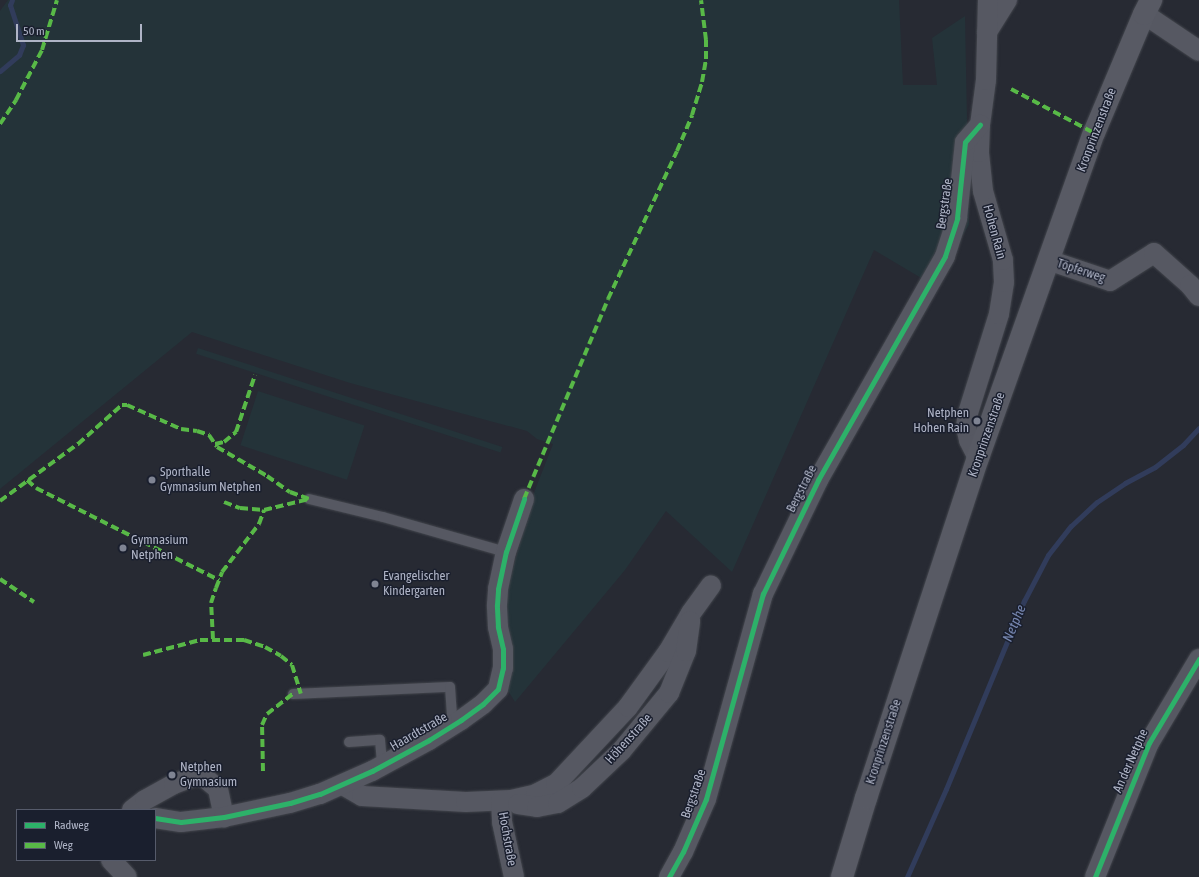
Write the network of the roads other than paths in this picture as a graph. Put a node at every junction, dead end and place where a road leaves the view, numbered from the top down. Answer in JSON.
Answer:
{"nodes":[{"id":1,"x":988,"y":0,"type":"edge"},
{"id":2,"x":1007,"y":0,"type":"edge"},
{"id":3,"x":1148,"y":7,"type":"edge"},
{"id":4,"x":986,"y":34,"type":"junction"},
{"id":5,"x":1199,"y":51,"type":"edge"},
{"id":6,"x":980,"y":125,"type":"junction"},
{"id":7,"x":1048,"y":260,"type":"junction"},
{"id":8,"x":1196,"y":286,"type":"edge"},
{"id":9,"x":978,"y":458,"type":"junction"},
{"id":10,"x":309,"y":499,"type":"dead end"},
{"id":11,"x":524,"y":500,"type":"dead end"},
{"id":12,"x":506,"y":552,"type":"junction"},
{"id":13,"x":711,"y":585,"type":"dead end"},
{"id":14,"x":1199,"y":659,"type":"edge"},
{"id":15,"x":293,"y":694,"type":"dead end"},
{"id":16,"x":453,"y":726,"type":"junction"},
{"id":17,"x":349,"y":742,"type":"dead end"},
{"id":18,"x":382,"y":765,"type":"junction"},
{"id":19,"x":343,"y":785,"type":"junction"},
{"id":20,"x":506,"y":801,"type":"junction"},
{"id":21,"x":133,"y":809,"type":"edge"},
{"id":22,"x":156,"y":818,"type":"edge"},
{"id":23,"x":224,"y":818,"type":"junction"},
{"id":24,"x":112,"y":861,"type":"edge"},
{"id":25,"x":127,"y":877,"type":"edge"},
{"id":26,"x":514,"y":877,"type":"edge"},
{"id":27,"x":669,"y":877,"type":"edge"},
{"id":28,"x":842,"y":877,"type":"edge"},
{"id":29,"x":1095,"y":877,"type":"edge"}],
"edges":[{"from":1,"to":4,"type":"street","name":"Hohen Rain"},
{"from":2,"to":4,"type":"street"},
{"from":3,"to":5,"type":"street"},
{"from":3,"to":7,"type":"main road","name":"Kronprinzenstraße"},
{"from":4,"to":6,"type":"street","name":"Hohen Rain"},
{"from":6,"to":9,"type":"street","name":"Hohen Rain"},
{"from":6,"to":27,"type":"street","name":"Bergstraße"},
{"from":7,"to":8,"type":"street","name":"Töpferweg"},
{"from":7,"to":9,"type":"main road","name":"Kronprinzenstraße"},
{"from":9,"to":28,"type":"main road","name":"Kronprinzenstraße"},
{"from":10,"to":12,"type":"lane"},
{"from":11,"to":12,"type":"street","name":"Haardtstraße"},
{"from":12,"to":16,"type":"street","name":"Haardtstraße"},
{"from":13,"to":20,"type":"street","name":"Höhenstraße"},
{"from":14,"to":29,"type":"street","name":"An der Netphe"},
{"from":15,"to":16,"type":"lane"},
{"from":16,"to":18,"type":"street","name":"Haardtstraße"},
{"from":17,"to":18,"type":"lane"},
{"from":18,"to":19,"type":"street","name":"Haardtstraße"},
{"from":19,"to":20,"type":"street","name":"Höhenstraße"},
{"from":19,"to":23,"type":"street","name":"Haardtstraße"},
{"from":20,"to":26,"type":"street","name":"Hochstraße"},
{"from":21,"to":23,"type":"street"},
{"from":22,"to":23,"type":"street","name":"Haardtstraße"},
{"from":24,"to":25,"type":"street"}]}
